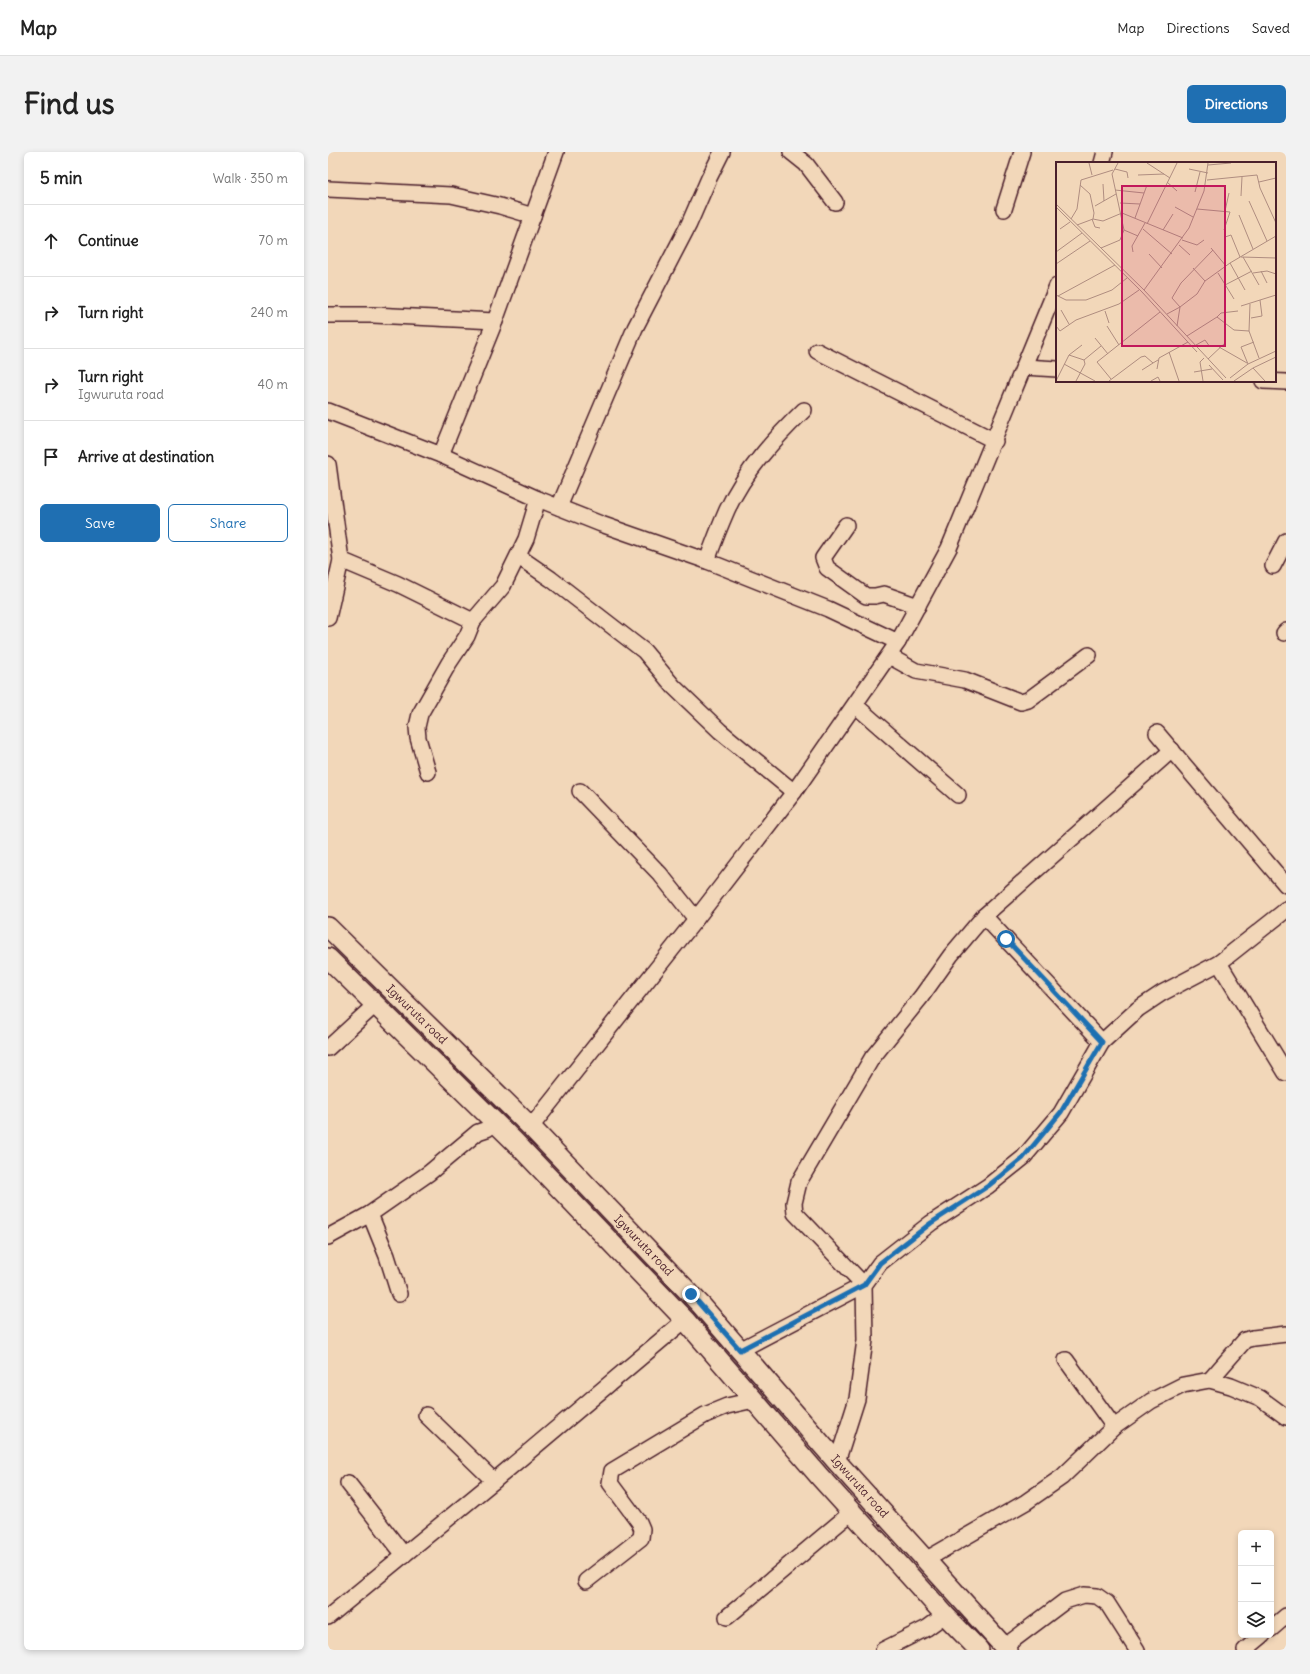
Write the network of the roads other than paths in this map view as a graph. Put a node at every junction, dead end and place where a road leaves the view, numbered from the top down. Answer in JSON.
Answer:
{"nodes":[{"id":1,"x":556,"y":152,"type":"edge"},
{"id":2,"x":722,"y":152,"type":"edge"},
{"id":3,"x":791,"y":152,"type":"edge"},
{"id":4,"x":1022,"y":152,"type":"edge"},
{"id":5,"x":1105,"y":152,"type":"edge"},
{"id":6,"x":1102,"y":162,"type":"edge"},
{"id":7,"x":328,"y":189,"type":"edge"},
{"id":8,"x":835,"y":202,"type":"dead end"},
{"id":9,"x":1004,"y":209,"type":"dead end"},
{"id":10,"x":532,"y":216,"type":"junction"},
{"id":11,"x":1056,"y":288,"type":"edge"},
{"id":12,"x":328,"y":315,"type":"edge"},
{"id":13,"x":495,"y":321,"type":"junction"},
{"id":14,"x":817,"y":351,"type":"dead end"},
{"id":15,"x":1024,"y":367,"type":"junction"},
{"id":16,"x":1056,"y":369,"type":"edge"},
{"id":17,"x":804,"y":410,"type":"dead end"},
{"id":18,"x":328,"y":411,"type":"edge"},
{"id":19,"x":994,"y":441,"type":"junction"},
{"id":20,"x":441,"y":455,"type":"junction"},
{"id":21,"x":328,"y":464,"type":"edge"},
{"id":22,"x":538,"y":499,"type":"junction"},
{"id":23,"x":559,"y":507,"type":"junction"},
{"id":24,"x":846,"y":525,"type":"dead end"},
{"id":25,"x":1286,"y":541,"type":"edge"},
{"id":26,"x":519,"y":557,"type":"junction"},
{"id":27,"x":341,"y":560,"type":"junction"},
{"id":28,"x":707,"y":561,"type":"junction"},
{"id":29,"x":1273,"y":566,"type":"dead end"},
{"id":30,"x":918,"y":606,"type":"junction"},
{"id":31,"x":328,"y":618,"type":"edge"},
{"id":32,"x":474,"y":621,"type":"junction"},
{"id":33,"x":898,"y":642,"type":"junction"},
{"id":34,"x":1088,"y":655,"type":"dead end"},
{"id":35,"x":889,"y":656,"type":"junction"},
{"id":36,"x":855,"y":705,"type":"junction"},
{"id":37,"x":1157,"y":733,"type":"dead end"},
{"id":38,"x":1172,"y":750,"type":"junction"},
{"id":39,"x":428,"y":772,"type":"dead end"},
{"id":40,"x":580,"y":791,"type":"dead end"},
{"id":41,"x":794,"y":792,"type":"junction"},
{"id":42,"x":958,"y":795,"type":"dead end"},
{"id":43,"x":1286,"y":885,"type":"edge"},
{"id":44,"x":1286,"y":910,"type":"edge"},
{"id":45,"x":984,"y":916,"type":"junction"},
{"id":46,"x":696,"y":919,"type":"junction"},
{"id":47,"x":328,"y":927,"type":"edge"},
{"id":48,"x":328,"y":958,"type":"edge"},
{"id":49,"x":1219,"y":963,"type":"junction"},
{"id":50,"x":375,"y":1005,"type":"junction"},
{"id":51,"x":1102,"y":1042,"type":"junction"},
{"id":52,"x":328,"y":1048,"type":"edge"},
{"id":53,"x":1286,"y":1073,"type":"edge"},
{"id":54,"x":495,"y":1122,"type":"junction"},
{"id":55,"x":531,"y":1127,"type":"junction"},
{"id":56,"x":370,"y":1214,"type":"junction"},
{"id":57,"x":328,"y":1237,"type":"edge"},
{"id":58,"x":864,"y":1285,"type":"junction"},
{"id":59,"x":399,"y":1294,"type":"dead end"},
{"id":60,"x":685,"y":1320,"type":"junction"},
{"id":61,"x":1286,"y":1334,"type":"edge"},
{"id":62,"x":740,"y":1350,"type":"junction"},
{"id":63,"x":1066,"y":1360,"type":"dead end"},
{"id":64,"x":1210,"y":1380,"type":"junction"},
{"id":65,"x":754,"y":1400,"type":"junction"},
{"id":66,"x":426,"y":1415,"type":"dead end"},
{"id":67,"x":1286,"y":1417,"type":"edge"},
{"id":68,"x":1114,"y":1427,"type":"junction"},
{"id":69,"x":837,"y":1462,"type":"junction"},
{"id":70,"x":494,"y":1481,"type":"junction"},
{"id":71,"x":348,"y":1483,"type":"dead end"},
{"id":72,"x":852,"y":1512,"type":"junction"},
{"id":73,"x":404,"y":1555,"type":"junction"},
{"id":74,"x":926,"y":1559,"type":"junction"},
{"id":75,"x":586,"y":1581,"type":"dead end"},
{"id":76,"x":946,"y":1615,"type":"junction"},
{"id":77,"x":1286,"y":1616,"type":"edge"},
{"id":78,"x":328,"y":1617,"type":"edge"},
{"id":79,"x":727,"y":1617,"type":"dead end"},
{"id":80,"x":1274,"y":1626,"type":"edge"},
{"id":81,"x":1259,"y":1638,"type":"edge"},
{"id":82,"x":1006,"y":1648,"type":"edge"},
{"id":83,"x":883,"y":1650,"type":"edge"},
{"id":84,"x":979,"y":1650,"type":"edge"},
{"id":85,"x":1137,"y":1650,"type":"edge"},
{"id":86,"x":1245,"y":1650,"type":"edge"}],
"edges":[{"from":1,"to":10,"type":"street"},
{"from":2,"to":23,"type":"street"},
{"from":3,"to":8,"type":"street"},
{"from":4,"to":9,"type":"street"},
{"from":5,"to":6,"type":"street"},
{"from":7,"to":10,"type":"street"},
{"from":10,"to":13,"type":"street"},
{"from":11,"to":15,"type":"street"},
{"from":12,"to":13,"type":"street"},
{"from":13,"to":20,"type":"street"},
{"from":14,"to":19,"type":"street"},
{"from":15,"to":16,"type":"street"},
{"from":15,"to":19,"type":"street"},
{"from":17,"to":28,"type":"street"},
{"from":18,"to":20,"type":"street"},
{"from":19,"to":30,"type":"street"},
{"from":20,"to":22,"type":"street"},
{"from":21,"to":27,"type":"street"},
{"from":22,"to":23,"type":"street"},
{"from":22,"to":26,"type":"street"},
{"from":23,"to":28,"type":"street"},
{"from":24,"to":30,"type":"street"},
{"from":25,"to":29,"type":"street"},
{"from":26,"to":32,"type":"street"},
{"from":26,"to":41,"type":"street"},
{"from":27,"to":31,"type":"street"},
{"from":27,"to":32,"type":"street"},
{"from":28,"to":33,"type":"street"},
{"from":30,"to":33,"type":"street"},
{"from":32,"to":39,"type":"street"},
{"from":33,"to":35,"type":"street"},
{"from":34,"to":35,"type":"street"},
{"from":35,"to":36,"type":"street"},
{"from":36,"to":41,"type":"street"},
{"from":36,"to":42,"type":"street"},
{"from":37,"to":38,"type":"street"},
{"from":38,"to":43,"type":"street"},
{"from":38,"to":45,"type":"street"},
{"from":40,"to":46,"type":"street"},
{"from":41,"to":46,"type":"street"},
{"from":44,"to":49,"type":"street"},
{"from":45,"to":51,"type":"street"},
{"from":45,"to":58,"type":"street"},
{"from":46,"to":55,"type":"street"},
{"from":47,"to":55,"type":"main road","name":"Igwuruta road"},
{"from":48,"to":50,"type":"main road","name":"Igwuruta road"},
{"from":49,"to":51,"type":"street"},
{"from":49,"to":53,"type":"street"},
{"from":50,"to":52,"type":"street"},
{"from":50,"to":54,"type":"main road","name":"Igwuruta road"},
{"from":51,"to":58,"type":"street"},
{"from":54,"to":56,"type":"street"},
{"from":54,"to":60,"type":"main road","name":"Igwuruta road"},
{"from":55,"to":62,"type":"main road","name":"Igwuruta road"},
{"from":56,"to":57,"type":"street"},
{"from":56,"to":59,"type":"street"},
{"from":58,"to":62,"type":"street"},
{"from":58,"to":69,"type":"street"},
{"from":60,"to":65,"type":"main road","name":"Igwuruta road"},
{"from":60,"to":70,"type":"street"},
{"from":61,"to":64,"type":"street"},
{"from":62,"to":69,"type":"main road","name":"Igwuruta road"},
{"from":63,"to":68,"type":"street"},
{"from":64,"to":67,"type":"street"},
{"from":64,"to":68,"type":"street"},
{"from":65,"to":72,"type":"main road","name":"Igwuruta road"},
{"from":65,"to":75,"type":"street"},
{"from":66,"to":70,"type":"street"},
{"from":68,"to":74,"type":"street"},
{"from":69,"to":74,"type":"main road","name":"Igwuruta road"},
{"from":70,"to":73,"type":"street"},
{"from":71,"to":73,"type":"street"},
{"from":72,"to":76,"type":"main road","name":"Igwuruta road"},
{"from":72,"to":79,"type":"street"},
{"from":73,"to":78,"type":"street"},
{"from":74,"to":82,"type":"main road","name":"Igwuruta road"},
{"from":76,"to":83,"type":"street"},
{"from":76,"to":84,"type":"main road","name":"Igwuruta road"},
{"from":77,"to":80,"type":"street"},
{"from":81,"to":86,"type":"street"},
{"from":82,"to":85,"type":"street"}]}
